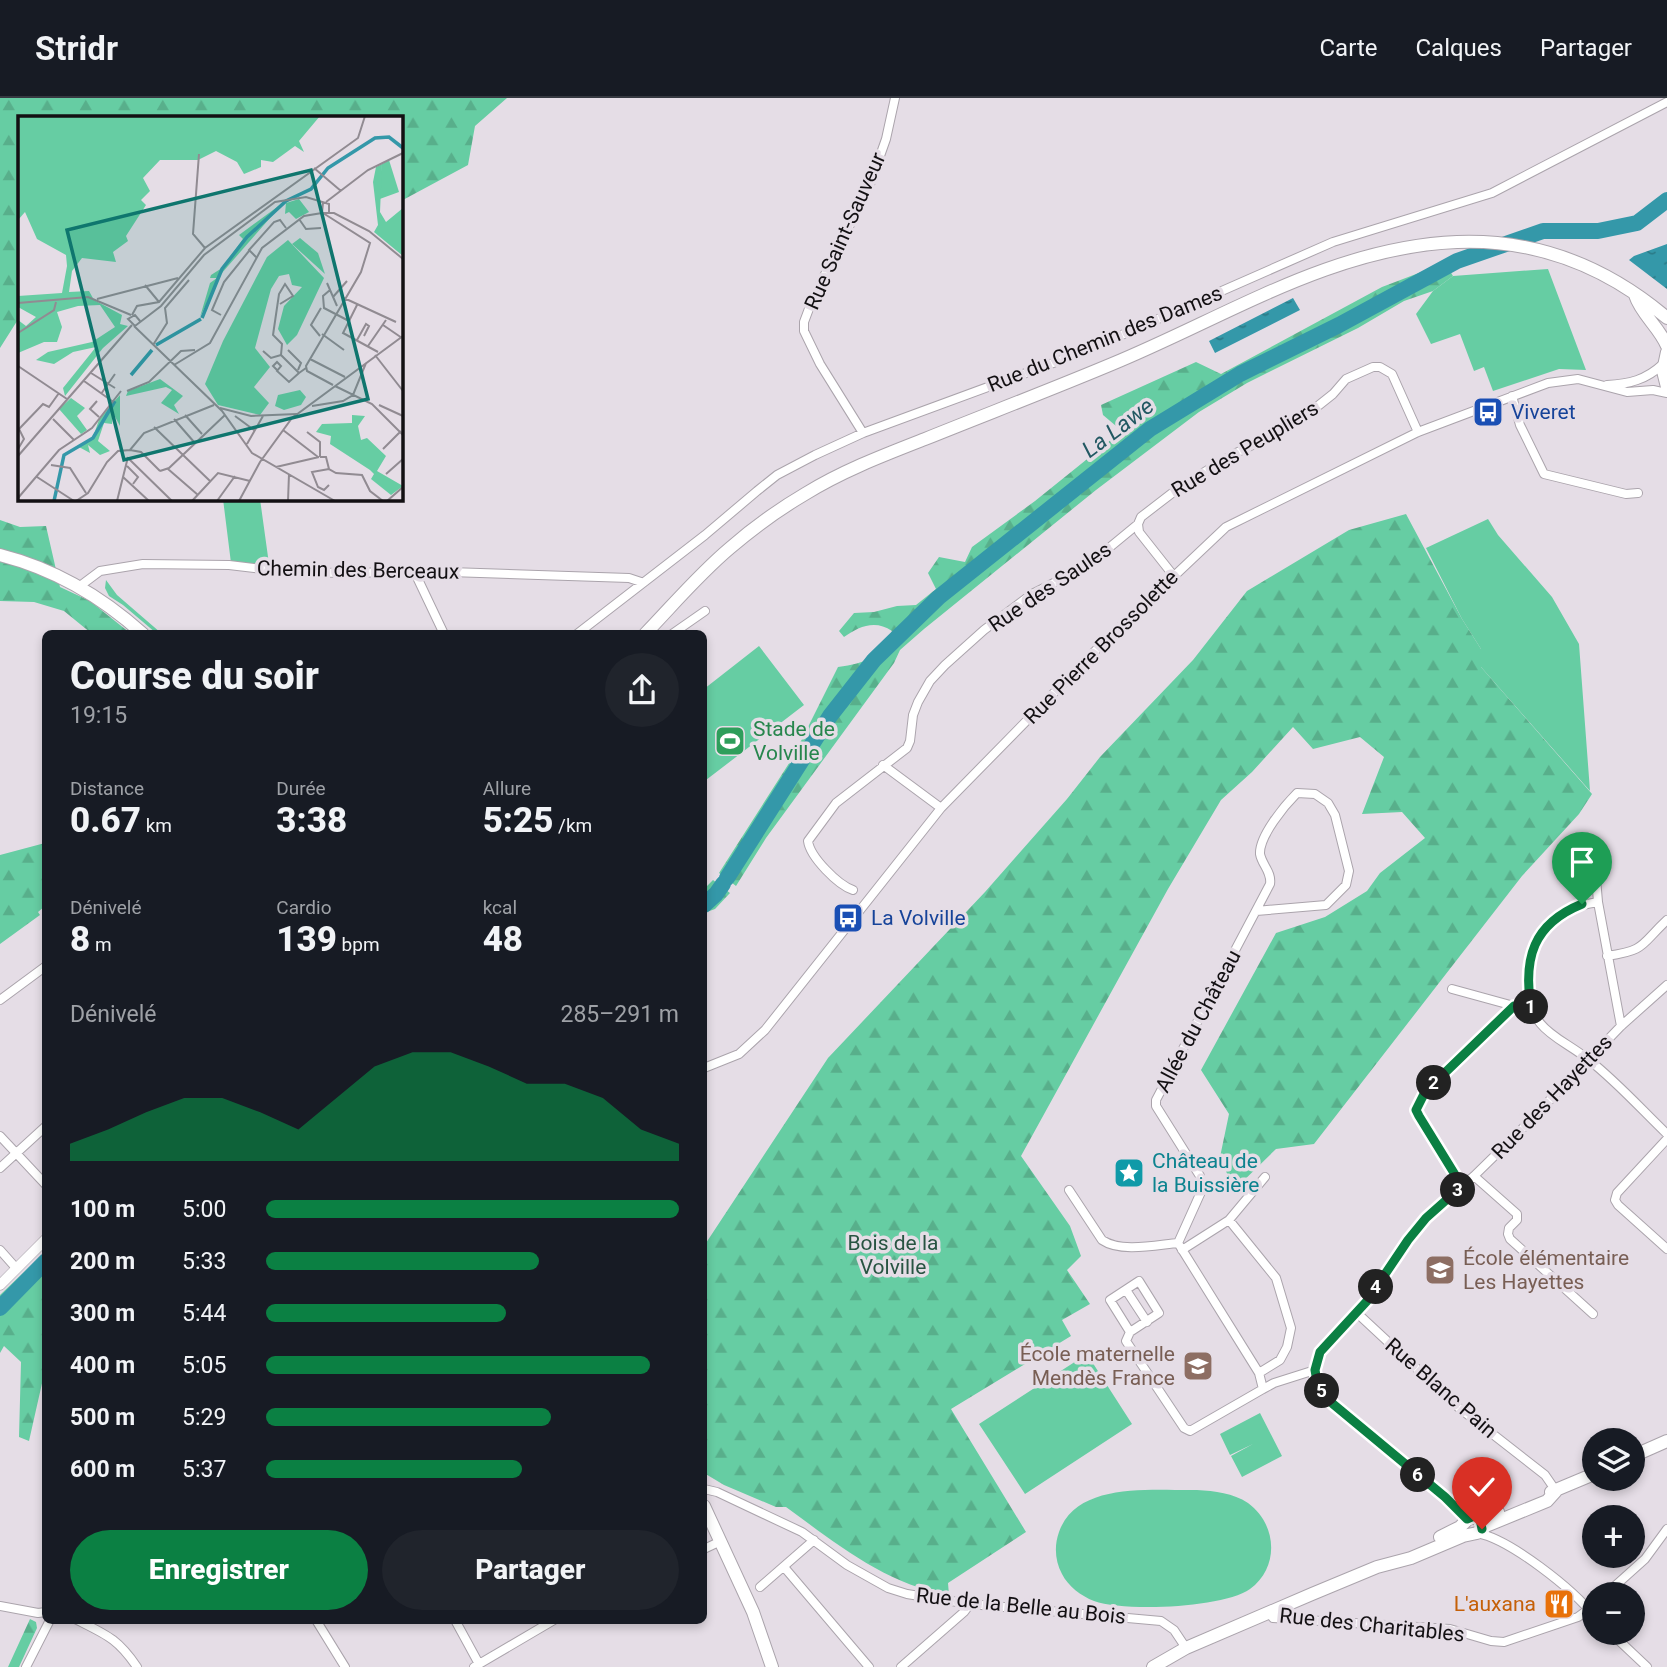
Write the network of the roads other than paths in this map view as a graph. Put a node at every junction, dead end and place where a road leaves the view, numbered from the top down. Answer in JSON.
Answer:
{"nodes":[{"id":1,"x":895,"y":98,"type":"edge"},
{"id":2,"x":1667,"y":102,"type":"edge"},
{"id":3,"x":1635,"y":295,"type":"junction"},
{"id":4,"x":1667,"y":318,"type":"edge"},
{"id":5,"x":1667,"y":346,"type":"edge"},
{"id":6,"x":1665,"y":358,"type":"edge"},
{"id":7,"x":1604,"y":386,"type":"junction"},
{"id":8,"x":1667,"y":387,"type":"edge"},
{"id":9,"x":1667,"y":393,"type":"edge"},
{"id":10,"x":1512,"y":396,"type":"junction"},
{"id":11,"x":1418,"y":432,"type":"junction"},
{"id":12,"x":863,"y":433,"type":"junction"},
{"id":13,"x":1638,"y":493,"type":"dead end"},
{"id":14,"x":1138,"y":524,"type":"junction"},
{"id":15,"x":0,"y":555,"type":"edge"},
{"id":16,"x":415,"y":573,"type":"junction"},
{"id":17,"x":1173,"y":575,"type":"junction"},
{"id":18,"x":641,"y":582,"type":"junction"},
{"id":19,"x":80,"y":586,"type":"junction"},
{"id":20,"x":705,"y":611,"type":"dead end"},
{"id":21,"x":138,"y":630,"type":"edge"},
{"id":22,"x":442,"y":630,"type":"edge"},
{"id":23,"x":583,"y":630,"type":"edge"},
{"id":24,"x":649,"y":630,"type":"edge"},
{"id":25,"x":678,"y":630,"type":"edge"},
{"id":26,"x":883,"y":765,"type":"junction"},
{"id":27,"x":942,"y":808,"type":"junction"},
{"id":28,"x":1594,"y":853,"type":"dead end"},
{"id":29,"x":853,"y":890,"type":"dead end"},
{"id":30,"x":1598,"y":902,"type":"junction"},
{"id":31,"x":1255,"y":911,"type":"junction"},
{"id":32,"x":1667,"y":920,"type":"edge"},
{"id":33,"x":1607,"y":956,"type":"junction"},
{"id":34,"x":42,"y":969,"type":"edge"},
{"id":35,"x":1667,"y":985,"type":"edge"},
{"id":36,"x":1452,"y":989,"type":"dead end"},
{"id":37,"x":0,"y":1000,"type":"edge"},
{"id":38,"x":1514,"y":1006,"type":"junction"},
{"id":39,"x":1531,"y":1008,"type":"junction"},
{"id":40,"x":1621,"y":1026,"type":"junction"},
{"id":41,"x":1588,"y":1059,"type":"junction"},
{"id":42,"x":707,"y":1067,"type":"edge"},
{"id":43,"x":42,"y":1130,"type":"edge"},
{"id":44,"x":0,"y":1136,"type":"edge"},
{"id":45,"x":1667,"y":1136,"type":"edge"},
{"id":46,"x":16,"y":1154,"type":"junction"},
{"id":47,"x":0,"y":1168,"type":"edge"},
{"id":48,"x":1474,"y":1176,"type":"junction"},
{"id":49,"x":1265,"y":1177,"type":"dead end"},
{"id":50,"x":42,"y":1181,"type":"edge"},
{"id":51,"x":1462,"y":1186,"type":"junction"},
{"id":52,"x":1069,"y":1190,"type":"dead end"},
{"id":53,"x":1229,"y":1220,"type":"junction"},
{"id":54,"x":42,"y":1243,"type":"edge"},
{"id":55,"x":1180,"y":1247,"type":"junction"},
{"id":56,"x":1667,"y":1249,"type":"edge"},
{"id":57,"x":0,"y":1250,"type":"edge"},
{"id":58,"x":16,"y":1268,"type":"junction"},
{"id":59,"x":0,"y":1284,"type":"edge"},
{"id":60,"x":1126,"y":1290,"type":"junction"},
{"id":61,"x":1357,"y":1313,"type":"junction"},
{"id":62,"x":1593,"y":1314,"type":"dead end"},
{"id":63,"x":1147,"y":1322,"type":"junction"},
{"id":64,"x":1128,"y":1336,"type":"junction"},
{"id":65,"x":1315,"y":1370,"type":"junction"},
{"id":66,"x":1259,"y":1373,"type":"junction"},
{"id":67,"x":1263,"y":1389,"type":"junction"},
{"id":68,"x":1667,"y":1441,"type":"edge"},
{"id":69,"x":1645,"y":1451,"type":"edge"},
{"id":70,"x":1582,"y":1479,"type":"edge"},
{"id":71,"x":707,"y":1490,"type":"edge"},
{"id":72,"x":1556,"y":1491,"type":"junction"},
{"id":73,"x":707,"y":1512,"type":"edge"},
{"id":74,"x":1473,"y":1526,"type":"junction"},
{"id":75,"x":1667,"y":1529,"type":"edge"},
{"id":76,"x":814,"y":1540,"type":"junction"},
{"id":77,"x":722,"y":1541,"type":"junction"},
{"id":78,"x":707,"y":1548,"type":"edge"},
{"id":79,"x":784,"y":1567,"type":"junction"},
{"id":80,"x":1619,"y":1582,"type":"edge"},
{"id":81,"x":760,"y":1587,"type":"dead end"},
{"id":82,"x":1582,"y":1601,"type":"edge"},
{"id":83,"x":970,"y":1604,"type":"junction"},
{"id":84,"x":0,"y":1606,"type":"edge"},
{"id":85,"x":1269,"y":1612,"type":"junction"},
{"id":86,"x":42,"y":1613,"type":"edge"},
{"id":87,"x":1582,"y":1615,"type":"edge"},
{"id":88,"x":48,"y":1624,"type":"edge"},
{"id":89,"x":85,"y":1624,"type":"edge"},
{"id":90,"x":318,"y":1624,"type":"edge"},
{"id":91,"x":457,"y":1624,"type":"edge"},
{"id":92,"x":539,"y":1624,"type":"edge"},
{"id":93,"x":1624,"y":1645,"type":"edge"},
{"id":94,"x":1186,"y":1648,"type":"junction"},
{"id":95,"x":30,"y":1665,"type":"edge"},
{"id":96,"x":476,"y":1666,"type":"edge"},
{"id":97,"x":137,"y":1667,"type":"edge"},
{"id":98,"x":345,"y":1667,"type":"edge"},
{"id":99,"x":772,"y":1667,"type":"edge"},
{"id":100,"x":869,"y":1667,"type":"edge"},
{"id":101,"x":901,"y":1667,"type":"edge"},
{"id":102,"x":1153,"y":1667,"type":"edge"},
{"id":103,"x":1647,"y":1667,"type":"edge"}],
"edges":[{"from":1,"to":12,"type":"street","name":"Rue Saint-Sauveur"},
{"from":2,"to":12,"type":"street","name":"Rue du Chemin des Dames"},
{"from":3,"to":4,"type":"main road"},
{"from":3,"to":5,"type":"main road"},
{"from":3,"to":24,"type":"main road"},
{"from":6,"to":7,"type":"street","name":"Rue Pierre Brossolette"},
{"from":6,"to":8,"type":"main road"},
{"from":7,"to":9,"type":"street","name":"Rue Pierre Brossolette"},
{"from":7,"to":10,"type":"street","name":"Rue Pierre Brossolette"},
{"from":10,"to":11,"type":"street","name":"Rue Pierre Brossolette"},
{"from":10,"to":13,"type":"street"},
{"from":11,"to":14,"type":"street","name":"Rue des Peupliers"},
{"from":11,"to":17,"type":"street","name":"Rue Pierre Brossolette"},
{"from":12,"to":18,"type":"street","name":"Rue du Chemin des Dames"},
{"from":14,"to":17,"type":"street"},
{"from":14,"to":26,"type":"street","name":"Rue des Saules"},
{"from":15,"to":19,"type":"main road"},
{"from":16,"to":18,"type":"street","name":"Chemin des Berceaux"},
{"from":16,"to":19,"type":"street","name":"Chemin des Berceaux"},
{"from":16,"to":22,"type":"street"},
{"from":17,"to":27,"type":"street","name":"Rue Pierre Brossolette"},
{"from":18,"to":23,"type":"street","name":"Rue du Chemin des Dames"},
{"from":19,"to":21,"type":"main road"},
{"from":20,"to":25,"type":"street"},
{"from":26,"to":27,"type":"street"},
{"from":26,"to":29,"type":"street"},
{"from":27,"to":42,"type":"street","name":"Rue Pierre Brossolette"},
{"from":28,"to":30,"type":"street"},
{"from":30,"to":33,"type":"street"},
{"from":30,"to":39,"type":"street"},
{"from":31,"to":31,"type":"street","name":"Allée du Château"},
{"from":31,"to":55,"type":"street","name":"Allée du Château"},
{"from":32,"to":33,"type":"street"},
{"from":33,"to":40,"type":"street"},
{"from":34,"to":37,"type":"street"},
{"from":35,"to":40,"type":"street","name":"Rue des Hayettes"},
{"from":36,"to":38,"type":"street"},
{"from":38,"to":39,"type":"street"},
{"from":38,"to":51,"type":"street"},
{"from":39,"to":41,"type":"street"},
{"from":40,"to":41,"type":"street","name":"Rue des Hayettes"},
{"from":41,"to":45,"type":"street"},
{"from":41,"to":48,"type":"street","name":"Rue des Hayettes"},
{"from":43,"to":46,"type":"street"},
{"from":44,"to":46,"type":"street"},
{"from":45,"to":56,"type":"street"},
{"from":46,"to":47,"type":"street"},
{"from":46,"to":50,"type":"street"},
{"from":48,"to":51,"type":"street","name":"Rue des Hayettes"},
{"from":48,"to":62,"type":"street"},
{"from":49,"to":53,"type":"street"},
{"from":51,"to":61,"type":"street","name":"Rue des Hayettes"},
{"from":52,"to":55,"type":"street"},
{"from":53,"to":55,"type":"street"},
{"from":53,"to":66,"type":"street"},
{"from":54,"to":58,"type":"street"},
{"from":55,"to":66,"type":"street"},
{"from":57,"to":58,"type":"street"},
{"from":58,"to":59,"type":"street"},
{"from":60,"to":63,"type":"street"},
{"from":60,"to":63,"type":"street"},
{"from":60,"to":64,"type":"street"},
{"from":61,"to":65,"type":"street","name":"Rue des Hayettes"},
{"from":61,"to":72,"type":"street","name":"Rue Blanc Pain"},
{"from":63,"to":64,"type":"street"},
{"from":64,"to":67,"type":"street"},
{"from":65,"to":67,"type":"street"},
{"from":65,"to":74,"type":"street"},
{"from":66,"to":67,"type":"street"},
{"from":68,"to":69,"type":"main road"},
{"from":70,"to":72,"type":"main road"},
{"from":71,"to":76,"type":"street","name":"Rue de la Belle au Bois"},
{"from":72,"to":74,"type":"main road"},
{"from":73,"to":77,"type":"main road"},
{"from":74,"to":82,"type":"street"},
{"from":74,"to":85,"type":"main road"},
{"from":75,"to":80,"type":"street"},
{"from":76,"to":79,"type":"street"},
{"from":76,"to":83,"type":"street","name":"Rue de la Belle au Bois"},
{"from":77,"to":78,"type":"street"},
{"from":77,"to":99,"type":"main road"},
{"from":79,"to":81,"type":"street"},
{"from":79,"to":100,"type":"street"},
{"from":83,"to":94,"type":"street","name":"Rue de la Belle au Bois"},
{"from":83,"to":101,"type":"street"},
{"from":84,"to":86,"type":"street"},
{"from":85,"to":87,"type":"street","name":"Rue des Charitables"},
{"from":85,"to":94,"type":"main road"},
{"from":88,"to":95,"type":"street"},
{"from":89,"to":97,"type":"street"},
{"from":90,"to":98,"type":"street"},
{"from":91,"to":96,"type":"street"},
{"from":92,"to":96,"type":"street"},
{"from":93,"to":103,"type":"street"},
{"from":94,"to":102,"type":"main road"}]}
